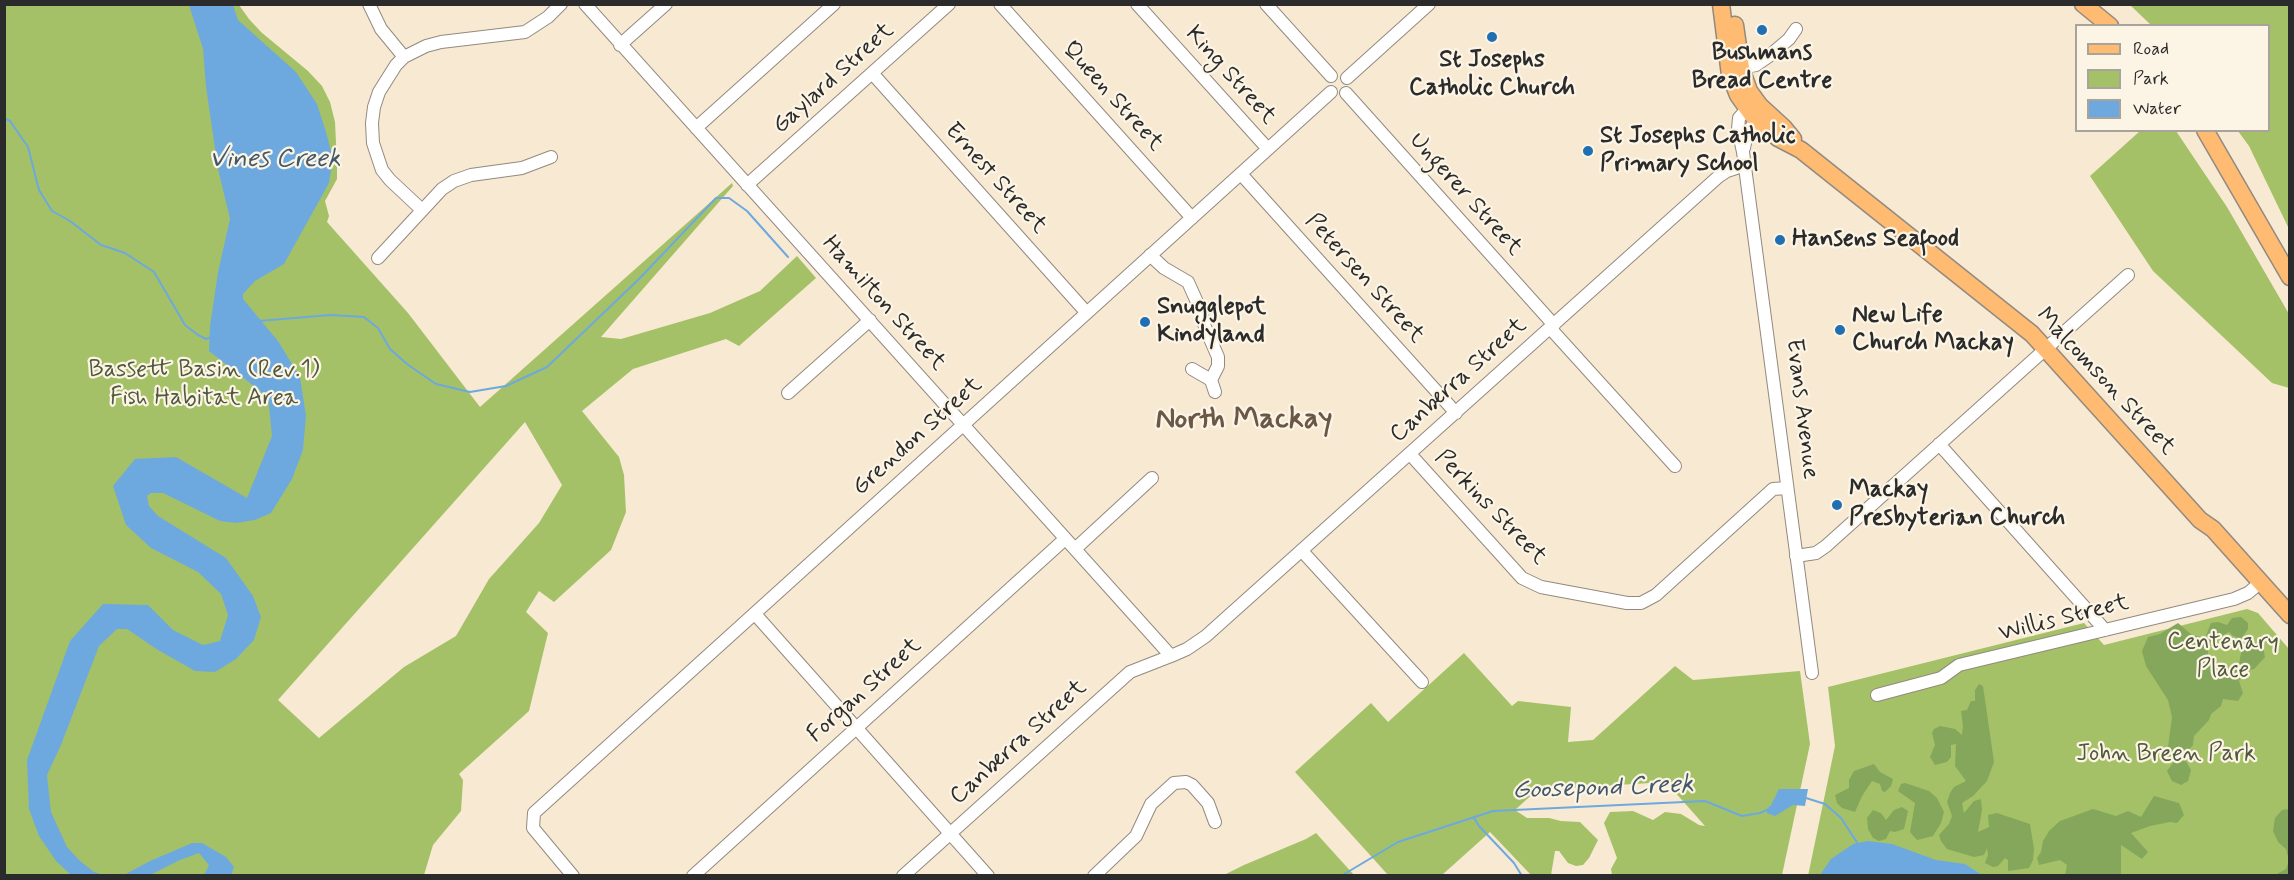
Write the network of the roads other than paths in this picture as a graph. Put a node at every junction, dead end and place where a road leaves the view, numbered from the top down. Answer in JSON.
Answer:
{"nodes":[{"id":1,"x":369,"y":4,"type":"edge"},
{"id":2,"x":561,"y":4,"type":"edge"},
{"id":3,"x":585,"y":4,"type":"edge"},
{"id":4,"x":666,"y":4,"type":"edge"},
{"id":5,"x":834,"y":4,"type":"edge"},
{"id":6,"x":949,"y":4,"type":"edge"},
{"id":7,"x":1000,"y":4,"type":"edge"},
{"id":8,"x":1137,"y":4,"type":"edge"},
{"id":9,"x":1266,"y":4,"type":"edge"},
{"id":10,"x":1429,"y":4,"type":"edge"},
{"id":11,"x":1721,"y":4,"type":"edge"},
{"id":12,"x":1732,"y":4,"type":"edge"},
{"id":13,"x":2083,"y":4,"type":"edge"},
{"id":14,"x":2108,"y":24,"type":"edge"},
{"id":15,"x":1796,"y":29,"type":"dead end"},
{"id":16,"x":620,"y":45,"type":"junction"},
{"id":17,"x":404,"y":57,"type":"junction"},
{"id":18,"x":872,"y":74,"type":"junction"},
{"id":19,"x":1331,"y":76,"type":"junction"},
{"id":20,"x":1347,"y":78,"type":"junction"},
{"id":21,"x":1331,"y":92,"type":"junction"},
{"id":22,"x":1346,"y":93,"type":"junction"},
{"id":23,"x":1750,"y":98,"type":"junction"},
{"id":24,"x":696,"y":128,"type":"junction"},
{"id":25,"x":2206,"y":132,"type":"edge"},
{"id":26,"x":1268,"y":150,"type":"junction"},
{"id":27,"x":551,"y":157,"type":"dead end"},
{"id":28,"x":1745,"y":165,"type":"junction"},
{"id":29,"x":1241,"y":174,"type":"junction"},
{"id":30,"x":747,"y":185,"type":"junction"},
{"id":31,"x":422,"y":210,"type":"junction"},
{"id":32,"x":1192,"y":218,"type":"junction"},
{"id":33,"x":1150,"y":255,"type":"junction"},
{"id":34,"x":378,"y":258,"type":"dead end"},
{"id":35,"x":2128,"y":275,"type":"dead end"},
{"id":36,"x":2289,"y":277,"type":"edge"},
{"id":37,"x":1086,"y":312,"type":"junction"},
{"id":38,"x":870,"y":320,"type":"junction"},
{"id":39,"x":1552,"y":327,"type":"junction"},
{"id":40,"x":2047,"y":348,"type":"junction"},
{"id":41,"x":1192,"y":369,"type":"dead end"},
{"id":42,"x":1211,"y":380,"type":"junction"},
{"id":43,"x":1215,"y":392,"type":"dead end"},
{"id":44,"x":788,"y":393,"type":"dead end"},
{"id":45,"x":1456,"y":413,"type":"junction"},
{"id":46,"x":962,"y":424,"type":"junction"},
{"id":47,"x":1939,"y":444,"type":"junction"},
{"id":48,"x":1410,"y":454,"type":"junction"},
{"id":49,"x":1675,"y":466,"type":"dead end"},
{"id":50,"x":1152,"y":478,"type":"dead end"},
{"id":51,"x":1787,"y":488,"type":"junction"},
{"id":52,"x":1065,"y":538,"type":"junction"},
{"id":53,"x":1074,"y":549,"type":"junction"},
{"id":54,"x":1302,"y":551,"type":"junction"},
{"id":55,"x":1796,"y":556,"type":"junction"},
{"id":56,"x":2257,"y":585,"type":"junction"},
{"id":57,"x":755,"y":614,"type":"junction"},
{"id":58,"x":2289,"y":615,"type":"edge"},
{"id":59,"x":2289,"y":628,"type":"edge"},
{"id":60,"x":2105,"y":630,"type":"junction"},
{"id":61,"x":1171,"y":656,"type":"junction"},
{"id":62,"x":1812,"y":673,"type":"dead end"},
{"id":63,"x":1422,"y":682,"type":"dead end"},
{"id":64,"x":1877,"y":694,"type":"dead end"},
{"id":65,"x":855,"y":728,"type":"junction"},
{"id":66,"x":1215,"y":822,"type":"dead end"},
{"id":67,"x":950,"y":833,"type":"junction"},
{"id":68,"x":573,"y":876,"type":"edge"},
{"id":69,"x":693,"y":876,"type":"edge"},
{"id":70,"x":903,"y":876,"type":"edge"},
{"id":71,"x":988,"y":876,"type":"edge"},
{"id":72,"x":1094,"y":876,"type":"edge"}],
"edges":[{"from":1,"to":17,"type":"street"},
{"from":2,"to":17,"type":"street"},
{"from":3,"to":16,"type":"street","name":"Hamilton Street"},
{"from":4,"to":16,"type":"street"},
{"from":5,"to":24,"type":"street"},
{"from":6,"to":18,"type":"street","name":"Gaylard Street"},
{"from":7,"to":32,"type":"street","name":"Queen Street"},
{"from":8,"to":26,"type":"street","name":"King Street"},
{"from":9,"to":19,"type":"street"},
{"from":10,"to":20,"type":"street"},
{"from":11,"to":23,"type":"main road"},
{"from":12,"to":23,"type":"main road"},
{"from":13,"to":14,"type":"main road"},
{"from":15,"to":23,"type":"street"},
{"from":16,"to":24,"type":"street","name":"Hamilton Street"},
{"from":17,"to":31,"type":"street"},
{"from":18,"to":30,"type":"street","name":"Gaylard Street"},
{"from":18,"to":37,"type":"street","name":"Ernest Street"},
{"from":19,"to":20,"type":"street"},
{"from":19,"to":21,"type":"street"},
{"from":20,"to":22,"type":"street"},
{"from":21,"to":22,"type":"street"},
{"from":21,"to":26,"type":"street","name":"Grendon Street"},
{"from":22,"to":39,"type":"street","name":"Ungerer Street"},
{"from":23,"to":28,"type":"street","name":"Evans Avenue"},
{"from":23,"to":40,"type":"main road","name":"Malcomson Street"},
{"from":24,"to":30,"type":"street","name":"Hamilton Street"},
{"from":25,"to":36,"type":"main road"},
{"from":26,"to":29,"type":"street","name":"Grendon Street"},
{"from":27,"to":31,"type":"street"},
{"from":28,"to":39,"type":"street","name":"Canberra Street"},
{"from":28,"to":51,"type":"street","name":"Evans Avenue"},
{"from":29,"to":32,"type":"street","name":"Grendon Street"},
{"from":29,"to":45,"type":"street","name":"Petersen Street"},
{"from":30,"to":38,"type":"street","name":"Hamilton Street"},
{"from":31,"to":34,"type":"street"},
{"from":32,"to":33,"type":"street","name":"Grendon Street"},
{"from":33,"to":37,"type":"street","name":"Grendon Street"},
{"from":33,"to":42,"type":"street"},
{"from":35,"to":40,"type":"street"},
{"from":37,"to":46,"type":"street","name":"Grendon Street"},
{"from":38,"to":44,"type":"street"},
{"from":38,"to":46,"type":"street","name":"Hamilton Street"},
{"from":39,"to":45,"type":"street","name":"Canberra Street"},
{"from":39,"to":49,"type":"street","name":"Ungerer Street"},
{"from":40,"to":47,"type":"street"},
{"from":40,"to":56,"type":"main road","name":"Malcomson Street"},
{"from":41,"to":42,"type":"street"},
{"from":42,"to":43,"type":"street"},
{"from":45,"to":48,"type":"street","name":"Canberra Street"},
{"from":46,"to":52,"type":"street","name":"Hamilton Street"},
{"from":46,"to":57,"type":"street","name":"Grendon Street"},
{"from":47,"to":55,"type":"street"},
{"from":47,"to":60,"type":"street"},
{"from":48,"to":51,"type":"street","name":"Perkins Street"},
{"from":48,"to":54,"type":"street","name":"Canberra Street"},
{"from":50,"to":53,"type":"street"},
{"from":51,"to":55,"type":"street","name":"Evans Avenue"},
{"from":52,"to":53,"type":"street","name":"Hamilton Street"},
{"from":52,"to":65,"type":"street","name":"Forgan Street"},
{"from":53,"to":61,"type":"street","name":"Hamilton Street"},
{"from":54,"to":61,"type":"street","name":"Canberra Street"},
{"from":54,"to":63,"type":"street"},
{"from":55,"to":62,"type":"street","name":"Evans Avenue"},
{"from":56,"to":58,"type":"main road","name":"Malcomson Street"},
{"from":56,"to":59,"type":"main road","name":"Malcomson Street"},
{"from":56,"to":60,"type":"street","name":"Willis Street"},
{"from":57,"to":65,"type":"street"},
{"from":57,"to":68,"type":"street","name":"Grendon Street"},
{"from":60,"to":64,"type":"street","name":"Willis Street"},
{"from":61,"to":67,"type":"street","name":"Canberra Street"},
{"from":65,"to":67,"type":"street"},
{"from":65,"to":69,"type":"street","name":"Forgan Street"},
{"from":66,"to":72,"type":"street"},
{"from":67,"to":70,"type":"street","name":"Canberra Street"},
{"from":67,"to":71,"type":"street"}]}
